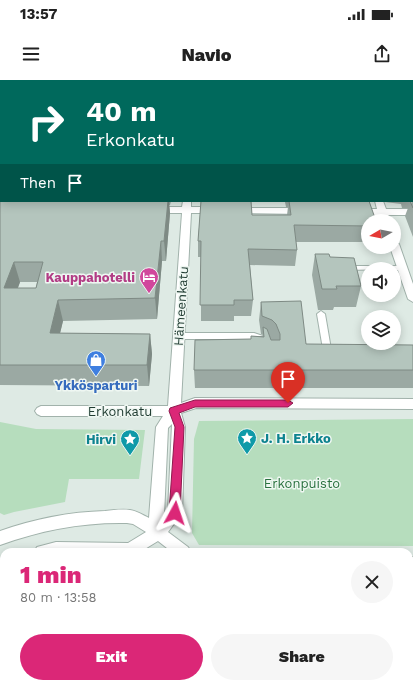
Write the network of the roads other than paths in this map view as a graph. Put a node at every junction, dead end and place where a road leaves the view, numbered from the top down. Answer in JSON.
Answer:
{"nodes":[{"id":1,"x":379,"y":202,"type":"edge"},
{"id":2,"x":187,"y":206,"type":"edge"},
{"id":3,"x":147,"y":210,"type":"edge"},
{"id":4,"x":313,"y":211,"type":"edge"},
{"id":5,"x":345,"y":212,"type":"edge"},
{"id":6,"x":413,"y":212,"type":"edge"},
{"id":7,"x":361,"y":214,"type":"edge"},
{"id":8,"x":383,"y":214,"type":"edge"},
{"id":9,"x":401,"y":214,"type":"edge"},
{"id":10,"x":397,"y":254,"type":"edge"},
{"id":11,"x":402,"y":268,"type":"junction"},
{"id":12,"x":339,"y":269,"type":"edge"},
{"id":13,"x":413,"y":299,"type":"edge"},
{"id":14,"x":321,"y":314,"type":"dead end"},
{"id":15,"x":179,"y":336,"type":"junction"},
{"id":16,"x":273,"y":350,"type":"edge"},
{"id":17,"x":336,"y":355,"type":"edge"},
{"id":18,"x":413,"y":404,"type":"edge"},
{"id":19,"x":41,"y":411,"type":"dead end"},
{"id":20,"x":174,"y":411,"type":"junction"},
{"id":21,"x":158,"y":533,"type":"junction"},
{"id":22,"x":0,"y":538,"type":"edge"},
{"id":23,"x":133,"y":548,"type":"edge"},
{"id":24,"x":178,"y":548,"type":"edge"}],
"edges":[{"from":1,"to":8,"type":"street"},
{"from":2,"to":3,"type":"street"},
{"from":2,"to":4,"type":"street"},
{"from":2,"to":15,"type":"street","name":"Hämeenkatu"},
{"from":5,"to":7,"type":"street"},
{"from":6,"to":9,"type":"street"},
{"from":10,"to":11,"type":"street"},
{"from":11,"to":12,"type":"lane"},
{"from":11,"to":13,"type":"street"},
{"from":14,"to":17,"type":"lane"},
{"from":15,"to":16,"type":"lane"},
{"from":15,"to":20,"type":"street","name":"Hämeenkatu"},
{"from":18,"to":20,"type":"street","name":"Erkonkatu"},
{"from":19,"to":20,"type":"street","name":"Erkonkatu"},
{"from":20,"to":21,"type":"street"},
{"from":20,"to":21,"type":"street","name":"Hämeenkatu"},
{"from":21,"to":22,"type":"street"},
{"from":21,"to":23,"type":"street","name":"Hämeenkatu"},
{"from":21,"to":24,"type":"street"}]}
